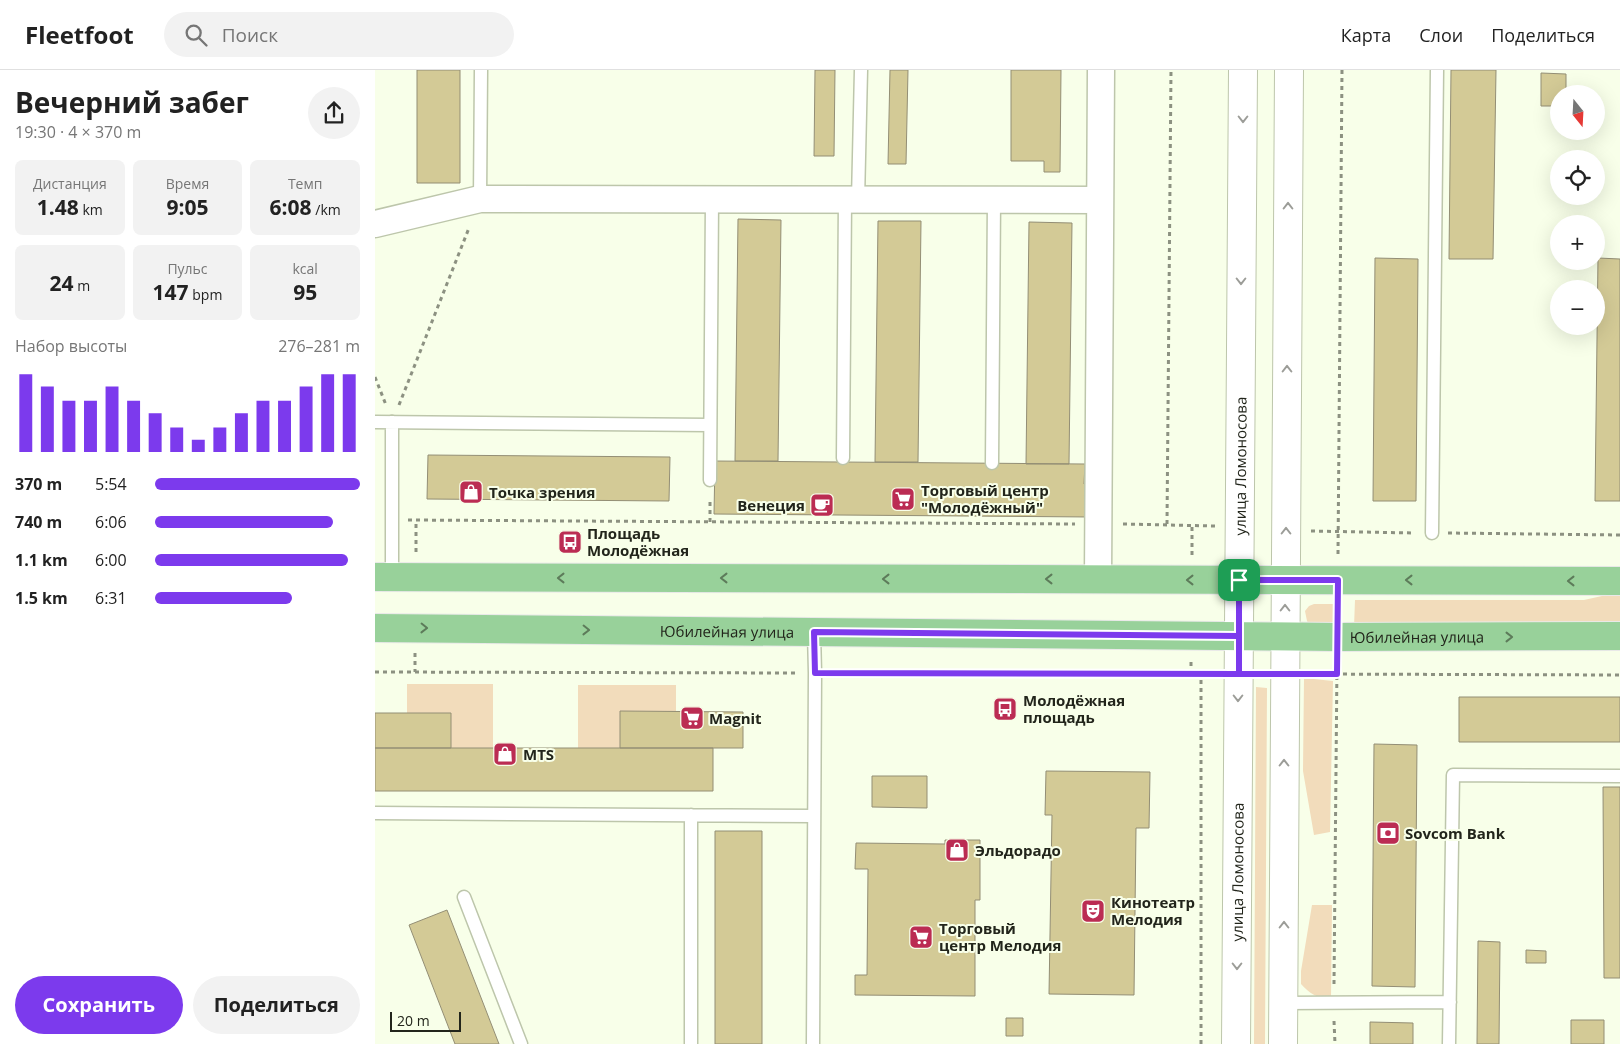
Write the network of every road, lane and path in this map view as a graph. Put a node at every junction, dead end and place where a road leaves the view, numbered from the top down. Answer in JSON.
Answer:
{"nodes":[{"id":1,"x":481,"y":70,"type":"edge"},
{"id":2,"x":861,"y":70,"type":"edge"},
{"id":3,"x":1101,"y":70,"type":"edge"},
{"id":4,"x":1171,"y":70,"type":"edge"},
{"id":5,"x":1243,"y":70,"type":"edge"},
{"id":6,"x":1289,"y":70,"type":"edge"},
{"id":7,"x":1342,"y":70,"type":"edge"},
{"id":8,"x":1437,"y":70,"type":"edge"},
{"id":9,"x":480,"y":199,"type":"junction"},
{"id":10,"x":712,"y":200,"type":"junction"},
{"id":11,"x":852,"y":200,"type":"junction"},
{"id":12,"x":994,"y":200,"type":"junction"},
{"id":13,"x":1100,"y":200,"type":"junction"},
{"id":14,"x":375,"y":224,"type":"edge"},
{"id":15,"x":375,"y":377,"type":"edge"},
{"id":16,"x":375,"y":422,"type":"edge"},
{"id":17,"x":392,"y":422,"type":"junction"},
{"id":18,"x":710,"y":425,"type":"junction"},
{"id":19,"x":843,"y":458,"type":"dead end"},
{"id":20,"x":992,"y":463,"type":"dead end"},
{"id":21,"x":710,"y":480,"type":"joint"},
{"id":22,"x":392,"y":520,"type":"junction"},
{"id":23,"x":709,"y":522,"type":"junction"},
{"id":24,"x":1098,"y":524,"type":"junction"},
{"id":25,"x":1338,"y":532,"type":"junction"},
{"id":26,"x":1432,"y":533,"type":"junction"},
{"id":27,"x":1620,"y":536,"type":"edge"},
{"id":28,"x":383,"y":577,"type":"edge"},
{"id":29,"x":1097,"y":579,"type":"junction"},
{"id":30,"x":1239,"y":580,"type":"junction"},
{"id":31,"x":1286,"y":580,"type":"junction"},
{"id":32,"x":1338,"y":580,"type":"junction"},
{"id":33,"x":1620,"y":581,"type":"edge"},
{"id":34,"x":375,"y":628,"type":"edge"},
{"id":35,"x":814,"y":632,"type":"junction"},
{"id":36,"x":1239,"y":636,"type":"junction"},
{"id":37,"x":1285,"y":636,"type":"junction"},
{"id":38,"x":1620,"y":636,"type":"edge"},
{"id":39,"x":1337,"y":637,"type":"junction"},
{"id":40,"x":375,"y":672,"type":"edge"},
{"id":41,"x":815,"y":673,"type":"junction"},
{"id":42,"x":1201,"y":674,"type":"junction"},
{"id":43,"x":1239,"y":674,"type":"junction"},
{"id":44,"x":1285,"y":674,"type":"junction"},
{"id":45,"x":1337,"y":674,"type":"junction"},
{"id":46,"x":1620,"y":674,"type":"edge"},
{"id":47,"x":1620,"y":776,"type":"edge"},
{"id":48,"x":375,"y":813,"type":"edge"},
{"id":49,"x":691,"y":815,"type":"junction"},
{"id":50,"x":814,"y":816,"type":"junction"},
{"id":51,"x":464,"y":897,"type":"dead end"},
{"id":52,"x":1450,"y":1002,"type":"junction"},
{"id":53,"x":1283,"y":1003,"type":"junction"},
{"id":54,"x":1334,"y":1003,"type":"junction"},
{"id":55,"x":521,"y":1044,"type":"edge"},
{"id":56,"x":691,"y":1044,"type":"edge"},
{"id":57,"x":813,"y":1044,"type":"edge"},
{"id":58,"x":1201,"y":1044,"type":"edge"},
{"id":59,"x":1236,"y":1044,"type":"edge"},
{"id":60,"x":1283,"y":1044,"type":"edge"},
{"id":61,"x":1335,"y":1044,"type":"edge"},
{"id":62,"x":1449,"y":1044,"type":"edge"}],
"edges":[{"from":1,"to":9,"type":"lane"},
{"from":2,"to":11,"type":"lane"},
{"from":3,"to":13,"type":"street"},
{"from":4,"to":24,"type":"path"},
{"from":5,"to":30,"type":"main road","name":"улица Ломоносова","one_way":true},
{"from":31,"to":6,"type":"main road","one_way":true},
{"from":7,"to":25,"type":"path"},
{"from":8,"to":26,"type":"lane"},
{"from":9,"to":10,"type":"street"},
{"from":9,"to":14,"type":"street"},
{"from":9,"to":17,"type":"path"},
{"from":10,"to":11,"type":"street"},
{"from":10,"to":18,"type":"lane"},
{"from":11,"to":12,"type":"street"},
{"from":11,"to":19,"type":"lane"},
{"from":12,"to":13,"type":"street"},
{"from":12,"to":20,"type":"lane"},
{"from":13,"to":24,"type":"street"},
{"from":15,"to":17,"type":"path"},
{"from":16,"to":17,"type":"lane"},
{"from":17,"to":18,"type":"lane"},
{"from":17,"to":22,"type":"lane"},
{"from":18,"to":21,"type":"lane"},
{"from":21,"to":23,"type":"path"},
{"from":22,"to":23,"type":"path"},
{"from":22,"to":28,"type":"lane"},
{"from":23,"to":24,"type":"path"},
{"from":24,"to":29,"type":"street"},
{"from":25,"to":26,"type":"path"},
{"from":25,"to":32,"type":"path"},
{"from":26,"to":27,"type":"path"},
{"from":29,"to":28,"type":"main road","one_way":true},
{"from":30,"to":29,"type":"main road","one_way":true},
{"from":30,"to":31,"type":"main road"},
{"from":30,"to":36,"type":"main road","name":"улица Ломоносова"},
{"from":31,"to":32,"type":"main road"},
{"from":37,"to":31,"type":"main road","one_way":true},
{"from":33,"to":32,"type":"main road","one_way":true},
{"from":34,"to":35,"type":"main road","name":"Юбилейная улица","one_way":true},
{"from":35,"to":36,"type":"main road","name":"Юбилейная улица"},
{"from":35,"to":41,"type":"lane"},
{"from":36,"to":37,"type":"main road","name":"Юбилейная улица"},
{"from":36,"to":43,"type":"main road","name":"улица Ломоносова"},
{"from":37,"to":39,"type":"main road","name":"Юбилейная улица"},
{"from":37,"to":44,"type":"main road"},
{"from":39,"to":38,"type":"main road","name":"Юбилейная улица","one_way":true},
{"from":39,"to":45,"type":"path"},
{"from":40,"to":41,"type":"path"},
{"from":41,"to":42,"type":"path"},
{"from":41,"to":50,"type":"lane"},
{"from":42,"to":43,"type":"path"},
{"from":42,"to":58,"type":"path"},
{"from":43,"to":59,"type":"main road","name":"улица Ломоносова","one_way":true},
{"from":44,"to":45,"type":"path"},
{"from":53,"to":44,"type":"main road","one_way":true},
{"from":45,"to":46,"type":"path"},
{"from":45,"to":54,"type":"path"},
{"from":47,"to":52,"type":"lane"},
{"from":48,"to":49,"type":"lane"},
{"from":49,"to":50,"type":"lane"},
{"from":49,"to":56,"type":"lane"},
{"from":50,"to":57,"type":"lane"},
{"from":51,"to":55,"type":"lane"},
{"from":52,"to":54,"type":"lane"},
{"from":52,"to":62,"type":"lane"},
{"from":53,"to":54,"type":"lane"},
{"from":53,"to":60,"type":"main road"},
{"from":54,"to":61,"type":"path"}]}
